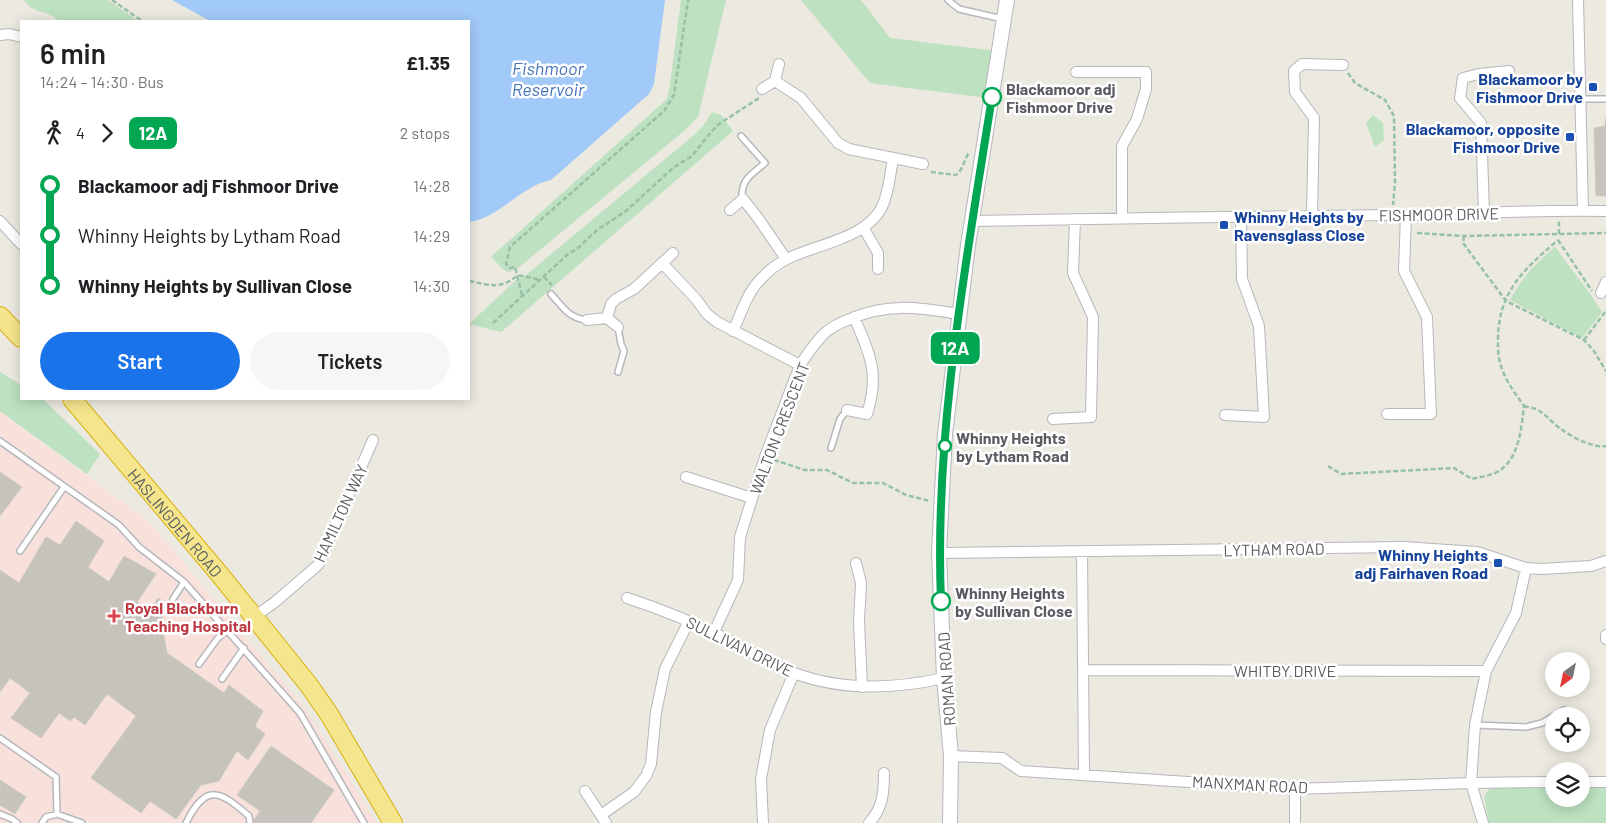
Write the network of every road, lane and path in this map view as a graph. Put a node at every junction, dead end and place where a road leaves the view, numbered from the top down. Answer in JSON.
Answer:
{"nodes":[{"id":1,"x":112,"y":0,"type":"edge"},
{"id":2,"x":688,"y":0,"type":"edge"},
{"id":3,"x":948,"y":0,"type":"edge"},
{"id":4,"x":1007,"y":0,"type":"edge"},
{"id":5,"x":1578,"y":0,"type":"edge"},
{"id":6,"x":1004,"y":19,"type":"junction"},
{"id":7,"x":141,"y":20,"type":"edge"},
{"id":8,"x":0,"y":35,"type":"edge"},
{"id":9,"x":20,"y":37,"type":"edge"},
{"id":10,"x":779,"y":64,"type":"dead end"},
{"id":11,"x":1343,"y":65,"type":"joint"},
{"id":12,"x":1509,"y":71,"type":"dead end"},
{"id":13,"x":1076,"y":72,"type":"dead end"},
{"id":14,"x":776,"y":81,"type":"junction"},
{"id":15,"x":762,"y":89,"type":"joint"},
{"id":16,"x":1580,"y":99,"type":"junction"},
{"id":17,"x":1606,"y":99,"type":"edge"},
{"id":18,"x":741,"y":136,"type":"dead end"},
{"id":19,"x":986,"y":136,"type":"junction"},
{"id":20,"x":893,"y":159,"type":"junction"},
{"id":21,"x":923,"y":164,"type":"joint"},
{"id":22,"x":742,"y":200,"type":"junction"},
{"id":23,"x":730,"y":210,"type":"dead end"},
{"id":24,"x":1560,"y":210,"type":"junction"},
{"id":25,"x":1583,"y":210,"type":"junction"},
{"id":26,"x":1606,"y":211,"type":"edge"},
{"id":27,"x":1484,"y":213,"type":"junction"},
{"id":28,"x":1312,"y":215,"type":"junction"},
{"id":29,"x":1392,"y":215,"type":"junction"},
{"id":30,"x":1406,"y":215,"type":"junction"},
{"id":31,"x":1122,"y":217,"type":"junction"},
{"id":32,"x":1241,"y":217,"type":"junction"},
{"id":33,"x":1075,"y":218,"type":"junction"},
{"id":34,"x":0,"y":221,"type":"edge"},
{"id":35,"x":972,"y":221,"type":"junction"},
{"id":36,"x":864,"y":229,"type":"junction"},
{"id":37,"x":1405,"y":232,"type":"junction"},
{"id":38,"x":1606,"y":233,"type":"edge"},
{"id":39,"x":1559,"y":235,"type":"junction"},
{"id":40,"x":1464,"y":236,"type":"junction"},
{"id":41,"x":1558,"y":240,"type":"junction"},
{"id":42,"x":20,"y":243,"type":"edge"},
{"id":43,"x":673,"y":253,"type":"dead end"},
{"id":44,"x":786,"y":259,"type":"junction"},
{"id":45,"x":662,"y":263,"type":"junction"},
{"id":46,"x":878,"y":269,"type":"dead end"},
{"id":47,"x":518,"y":275,"type":"junction"},
{"id":48,"x":541,"y":280,"type":"junction"},
{"id":49,"x":470,"y":281,"type":"edge"},
{"id":50,"x":1606,"y":282,"type":"edge"},
{"id":51,"x":1601,"y":292,"type":"joint"},
{"id":52,"x":551,"y":294,"type":"dead end"},
{"id":53,"x":522,"y":295,"type":"junction"},
{"id":54,"x":1506,"y":301,"type":"junction"},
{"id":55,"x":1606,"y":311,"type":"edge"},
{"id":56,"x":959,"y":314,"type":"junction"},
{"id":57,"x":0,"y":316,"type":"edge"},
{"id":58,"x":854,"y":317,"type":"junction"},
{"id":59,"x":607,"y":318,"type":"junction"},
{"id":60,"x":588,"y":320,"type":"joint"},
{"id":61,"x":493,"y":323,"type":"dead end"},
{"id":62,"x":618,"y":327,"type":"joint"},
{"id":63,"x":733,"y":331,"type":"junction"},
{"id":64,"x":20,"y":337,"type":"edge"},
{"id":65,"x":1584,"y":340,"type":"junction"},
{"id":66,"x":800,"y":365,"type":"junction"},
{"id":67,"x":1606,"y":371,"type":"edge"},
{"id":68,"x":618,"y":372,"type":"dead end"},
{"id":69,"x":73,"y":400,"type":"edge"},
{"id":70,"x":1524,"y":406,"type":"junction"},
{"id":71,"x":847,"y":410,"type":"joint"},
{"id":72,"x":1387,"y":414,"type":"dead end"},
{"id":73,"x":1225,"y":415,"type":"dead end"},
{"id":74,"x":1053,"y":419,"type":"dead end"},
{"id":75,"x":373,"y":440,"type":"dead end"},
{"id":76,"x":0,"y":441,"type":"edge"},
{"id":77,"x":1606,"y":446,"type":"edge"},
{"id":78,"x":831,"y":448,"type":"dead end"},
{"id":79,"x":765,"y":457,"type":"junction"},
{"id":80,"x":1328,"y":466,"type":"dead end"},
{"id":81,"x":686,"y":477,"type":"dead end"},
{"id":82,"x":64,"y":487,"type":"junction"},
{"id":83,"x":752,"y":498,"type":"junction"},
{"id":84,"x":942,"y":503,"type":"junction"},
{"id":85,"x":1082,"y":551,"type":"junction"},
{"id":86,"x":20,"y":552,"type":"dead end"},
{"id":87,"x":939,"y":553,"type":"junction"},
{"id":88,"x":1606,"y":561,"type":"edge"},
{"id":89,"x":856,"y":563,"type":"dead end"},
{"id":90,"x":1526,"y":568,"type":"junction"},
{"id":91,"x":184,"y":582,"type":"junction"},
{"id":92,"x":627,"y":598,"type":"dead end"},
{"id":93,"x":173,"y":599,"type":"dead end"},
{"id":94,"x":254,"y":617,"type":"junction"},
{"id":95,"x":689,"y":621,"type":"junction"},
{"id":96,"x":228,"y":630,"type":"junction"},
{"id":97,"x":714,"y":632,"type":"junction"},
{"id":98,"x":1606,"y":634,"type":"edge"},
{"id":99,"x":1606,"y":639,"type":"edge"},
{"id":100,"x":244,"y":648,"type":"junction"},
{"id":101,"x":199,"y":664,"type":"dead end"},
{"id":102,"x":1084,"y":670,"type":"junction"},
{"id":103,"x":1486,"y":671,"type":"junction"},
{"id":104,"x":794,"y":673,"type":"junction"},
{"id":105,"x":944,"y":678,"type":"junction"},
{"id":106,"x":222,"y":679,"type":"dead end"},
{"id":107,"x":862,"y":687,"type":"junction"},
{"id":108,"x":1545,"y":721,"type":"edge"},
{"id":109,"x":1475,"y":725,"type":"junction"},
{"id":110,"x":0,"y":738,"type":"edge"},
{"id":111,"x":951,"y":756,"type":"junction"},
{"id":112,"x":884,"y":773,"type":"dead end"},
{"id":113,"x":1084,"y":774,"type":"junction"},
{"id":114,"x":1545,"y":782,"type":"edge"},
{"id":115,"x":1590,"y":782,"type":"edge"},
{"id":116,"x":1606,"y":782,"type":"edge"},
{"id":117,"x":1470,"y":783,"type":"junction"},
{"id":118,"x":1295,"y":789,"type":"junction"},
{"id":119,"x":585,"y":792,"type":"dead end"},
{"id":120,"x":0,"y":814,"type":"edge"},
{"id":121,"x":57,"y":814,"type":"junction"},
{"id":122,"x":603,"y":819,"type":"edge"},
{"id":123,"x":17,"y":823,"type":"edge"},
{"id":124,"x":42,"y":823,"type":"edge"},
{"id":125,"x":82,"y":823,"type":"edge"},
{"id":126,"x":186,"y":823,"type":"edge"},
{"id":127,"x":250,"y":823,"type":"edge"},
{"id":128,"x":364,"y":823,"type":"edge"},
{"id":129,"x":393,"y":823,"type":"edge"},
{"id":130,"x":764,"y":823,"type":"edge"},
{"id":131,"x":869,"y":823,"type":"edge"},
{"id":132,"x":950,"y":823,"type":"edge"},
{"id":133,"x":1295,"y":823,"type":"edge"},
{"id":134,"x":1483,"y":823,"type":"edge"}],
"edges":[{"from":1,"to":7,"type":"path"},
{"from":2,"to":47,"type":"path"},
{"from":3,"to":6,"type":"lane"},
{"from":4,"to":6,"type":"street","name":"ROMAN ROAD"},
{"from":5,"to":16,"type":"street"},
{"from":6,"to":19,"type":"street","name":"ROMAN ROAD"},
{"from":8,"to":9,"type":"street"},
{"from":10,"to":14,"type":"street"},
{"from":11,"to":28,"type":"street"},
{"from":11,"to":29,"type":"path"},
{"from":12,"to":27,"type":"street"},
{"from":13,"to":31,"type":"street"},
{"from":14,"to":15,"type":"street"},
{"from":14,"to":20,"type":"street"},
{"from":15,"to":48,"type":"path"},
{"from":16,"to":17,"type":"lane"},
{"from":16,"to":25,"type":"street"},
{"from":18,"to":22,"type":"lane"},
{"from":19,"to":21,"type":"path"},
{"from":19,"to":35,"type":"street","name":"ROMAN ROAD"},
{"from":20,"to":21,"type":"street"},
{"from":20,"to":36,"type":"street"},
{"from":22,"to":23,"type":"street"},
{"from":22,"to":44,"type":"street"},
{"from":24,"to":25,"type":"street","name":"FISHMOOR DRIVE"},
{"from":24,"to":27,"type":"street","name":"FISHMOOR DRIVE"},
{"from":24,"to":39,"type":"path"},
{"from":25,"to":26,"type":"street","name":"FISHMOOR DRIVE"},
{"from":27,"to":30,"type":"street","name":"FISHMOOR DRIVE"},
{"from":28,"to":29,"type":"street","name":"FISHMOOR DRIVE"},
{"from":28,"to":32,"type":"street","name":"FISHMOOR DRIVE"},
{"from":29,"to":30,"type":"street","name":"FISHMOOR DRIVE"},
{"from":30,"to":37,"type":"street"},
{"from":31,"to":32,"type":"street","name":"FISHMOOR DRIVE"},
{"from":31,"to":33,"type":"street","name":"FISHMOOR DRIVE"},
{"from":32,"to":73,"type":"street"},
{"from":33,"to":35,"type":"street","name":"FISHMOOR DRIVE"},
{"from":33,"to":74,"type":"street"},
{"from":34,"to":42,"type":"street"},
{"from":35,"to":56,"type":"street","name":"ROMAN ROAD"},
{"from":36,"to":44,"type":"street"},
{"from":36,"to":46,"type":"street"},
{"from":37,"to":40,"type":"path"},
{"from":37,"to":72,"type":"street"},
{"from":38,"to":39,"type":"path"},
{"from":39,"to":40,"type":"path"},
{"from":39,"to":41,"type":"path"},
{"from":40,"to":54,"type":"path"},
{"from":41,"to":51,"type":"path"},
{"from":41,"to":54,"type":"path"},
{"from":43,"to":45,"type":"street"},
{"from":44,"to":63,"type":"street"},
{"from":45,"to":59,"type":"street"},
{"from":45,"to":63,"type":"street"},
{"from":47,"to":48,"type":"path"},
{"from":47,"to":49,"type":"path"},
{"from":47,"to":53,"type":"path"},
{"from":48,"to":53,"type":"path"},
{"from":50,"to":51,"type":"street"},
{"from":52,"to":60,"type":"lane"},
{"from":53,"to":61,"type":"path"},
{"from":54,"to":65,"type":"path"},
{"from":54,"to":70,"type":"path"},
{"from":55,"to":65,"type":"path"},
{"from":56,"to":58,"type":"street","name":"WALTON CRESCENT"},
{"from":56,"to":84,"type":"street","name":"ROMAN ROAD"},
{"from":57,"to":64,"type":"highway"},
{"from":58,"to":66,"type":"street","name":"WALTON CRESCENT"},
{"from":58,"to":71,"type":"street"},
{"from":59,"to":60,"type":"street"},
{"from":59,"to":62,"type":"street"},
{"from":62,"to":68,"type":"lane"},
{"from":63,"to":66,"type":"street"},
{"from":65,"to":67,"type":"path"},
{"from":66,"to":79,"type":"street","name":"WALTON CRESCENT"},
{"from":69,"to":94,"type":"highway","name":"HASLINGDEN ROAD"},
{"from":70,"to":77,"type":"path"},
{"from":70,"to":80,"type":"path"},
{"from":71,"to":78,"type":"lane"},
{"from":75,"to":94,"type":"street","name":"HAMILTON WAY"},
{"from":76,"to":82,"type":"lane"},
{"from":79,"to":83,"type":"street","name":"WALTON CRESCENT"},
{"from":79,"to":84,"type":"path"},
{"from":81,"to":83,"type":"street"},
{"from":82,"to":86,"type":"lane"},
{"from":82,"to":91,"type":"lane"},
{"from":83,"to":97,"type":"street","name":"WALTON CRESCENT"},
{"from":84,"to":87,"type":"street","name":"ROMAN ROAD"},
{"from":85,"to":87,"type":"street","name":"LYTHAM ROAD"},
{"from":85,"to":90,"type":"street","name":"LYTHAM ROAD"},
{"from":85,"to":102,"type":"street"},
{"from":87,"to":105,"type":"street","name":"ROMAN ROAD"},
{"from":88,"to":90,"type":"street","name":"LYTHAM ROAD"},
{"from":89,"to":107,"type":"street"},
{"from":90,"to":103,"type":"street"},
{"from":91,"to":93,"type":"lane"},
{"from":91,"to":96,"type":"lane"},
{"from":92,"to":95,"type":"street","name":"SULLIVAN DRIVE"},
{"from":94,"to":129,"type":"highway","name":"HASLINGDEN ROAD"},
{"from":95,"to":97,"type":"street","name":"SULLIVAN DRIVE"},
{"from":95,"to":122,"type":"street"},
{"from":96,"to":100,"type":"lane"},
{"from":96,"to":101,"type":"lane"},
{"from":97,"to":104,"type":"street","name":"SULLIVAN DRIVE"},
{"from":98,"to":99,"type":"street"},
{"from":100,"to":106,"type":"lane"},
{"from":100,"to":128,"type":"lane"},
{"from":102,"to":103,"type":"street","name":"WHITBY DRIVE"},
{"from":102,"to":113,"type":"street"},
{"from":103,"to":109,"type":"street"},
{"from":104,"to":107,"type":"street","name":"SULLIVAN DRIVE"},
{"from":104,"to":130,"type":"street"},
{"from":105,"to":107,"type":"street","name":"SULLIVAN DRIVE"},
{"from":105,"to":111,"type":"street","name":"ROMAN ROAD"},
{"from":108,"to":109,"type":"lane"},
{"from":109,"to":117,"type":"street"},
{"from":110,"to":121,"type":"lane"},
{"from":111,"to":113,"type":"street","name":"MANXMAN ROAD"},
{"from":111,"to":132,"type":"street","name":"ROMAN ROAD"},
{"from":112,"to":131,"type":"street"},
{"from":113,"to":118,"type":"street","name":"MANXMAN ROAD"},
{"from":114,"to":117,"type":"street","name":"MANXMAN ROAD"},
{"from":115,"to":116,"type":"street"},
{"from":117,"to":118,"type":"street","name":"MANXMAN ROAD"},
{"from":117,"to":134,"type":"street"},
{"from":118,"to":133,"type":"street"},
{"from":119,"to":122,"type":"street"},
{"from":120,"to":123,"type":"lane"},
{"from":121,"to":124,"type":"lane"},
{"from":121,"to":125,"type":"lane"},
{"from":126,"to":127,"type":"lane"}]}
